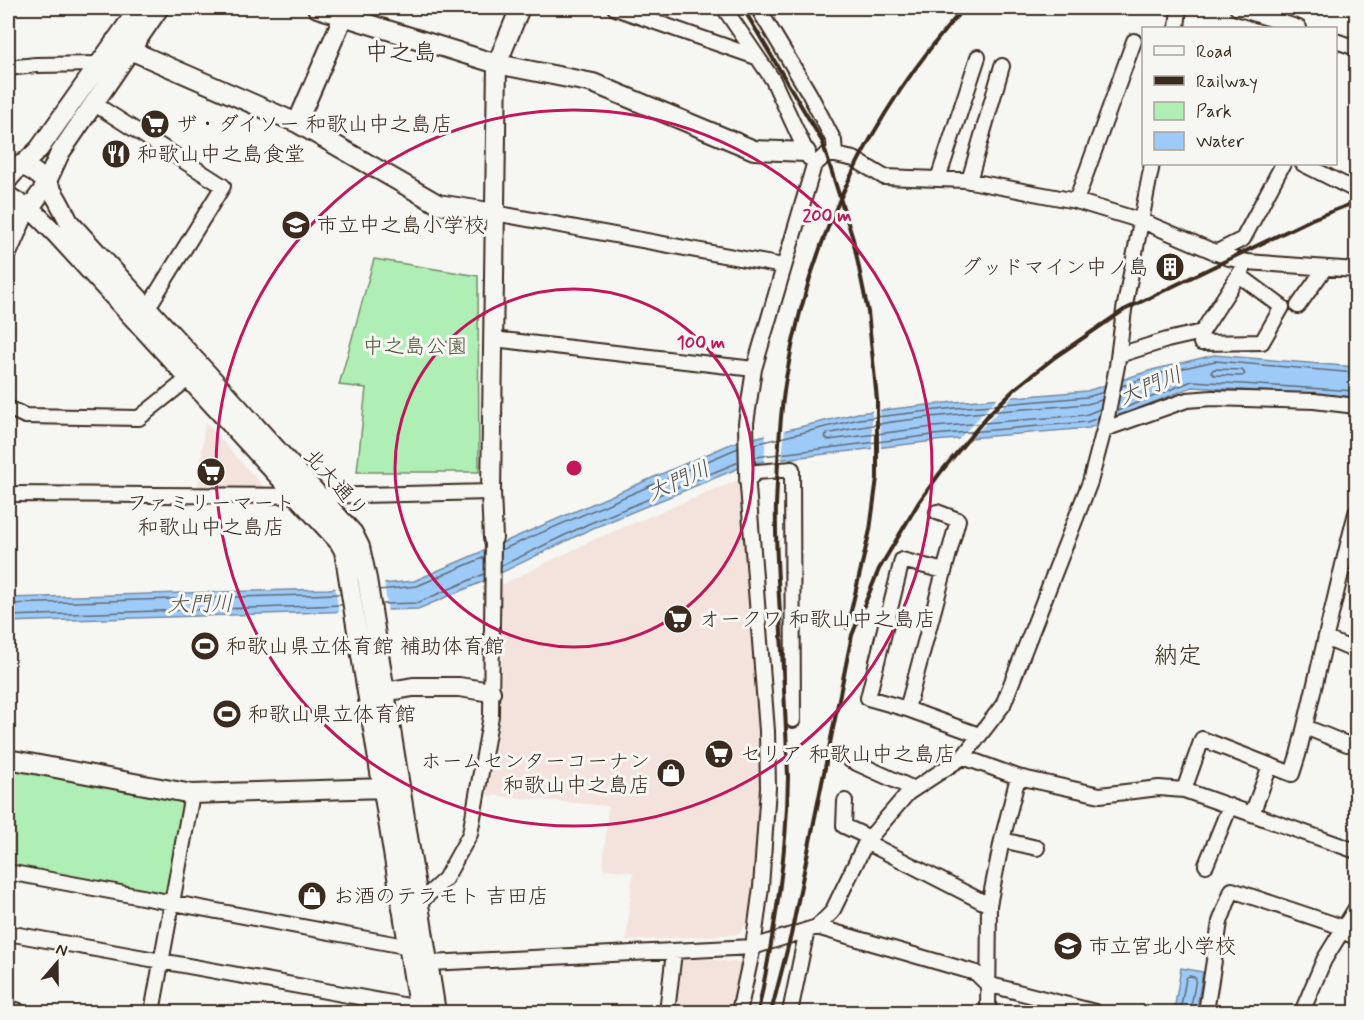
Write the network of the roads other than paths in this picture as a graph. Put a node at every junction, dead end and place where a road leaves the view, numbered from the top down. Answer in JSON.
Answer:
{"nodes":[{"id":1,"x":139,"y":8,"type":"edge"},
{"id":2,"x":159,"y":8,"type":"edge"},
{"id":3,"x":317,"y":8,"type":"edge"},
{"id":4,"x":520,"y":8,"type":"edge"},
{"id":5,"x":615,"y":8,"type":"edge"},
{"id":6,"x":724,"y":8,"type":"edge"},
{"id":7,"x":758,"y":8,"type":"edge"},
{"id":8,"x":1179,"y":8,"type":"edge"},
{"id":9,"x":1237,"y":8,"type":"edge"},
{"id":10,"x":345,"y":12,"type":"edge"},
{"id":11,"x":1177,"y":27,"type":"edge"},
{"id":12,"x":1296,"y":27,"type":"edge"},
{"id":13,"x":1134,"y":40,"type":"dead end"},
{"id":14,"x":1337,"y":42,"type":"edge"},
{"id":15,"x":122,"y":46,"type":"junction"},
{"id":16,"x":1356,"y":48,"type":"edge"},
{"id":17,"x":756,"y":57,"type":"junction"},
{"id":18,"x":978,"y":57,"type":"dead end"},
{"id":19,"x":99,"y":64,"type":"junction"},
{"id":20,"x":497,"y":64,"type":"junction"},
{"id":21,"x":1002,"y":66,"type":"dead end"},
{"id":22,"x":8,"y":68,"type":"edge"},
{"id":23,"x":93,"y":103,"type":"junction"},
{"id":24,"x":297,"y":123,"type":"junction"},
{"id":25,"x":60,"y":153,"type":"junction"},
{"id":26,"x":835,"y":155,"type":"junction"},
{"id":27,"x":810,"y":159,"type":"junction"},
{"id":28,"x":1152,"y":165,"type":"edge"},
{"id":29,"x":1282,"y":165,"type":"edge"},
{"id":30,"x":1305,"y":165,"type":"edge"},
{"id":31,"x":938,"y":179,"type":"junction"},
{"id":32,"x":969,"y":181,"type":"junction"},
{"id":33,"x":46,"y":183,"type":"junction"},
{"id":34,"x":1353,"y":189,"type":"dead end"},
{"id":35,"x":14,"y":193,"type":"edge"},
{"id":36,"x":58,"y":200,"type":"junction"},
{"id":37,"x":1076,"y":201,"type":"junction"},
{"id":38,"x":495,"y":213,"type":"junction"},
{"id":39,"x":1142,"y":221,"type":"junction"},
{"id":40,"x":63,"y":228,"type":"junction"},
{"id":41,"x":1215,"y":253,"type":"junction"},
{"id":42,"x":1247,"y":262,"type":"junction"},
{"id":43,"x":783,"y":266,"type":"junction"},
{"id":44,"x":1325,"y":268,"type":"junction"},
{"id":45,"x":1356,"y":270,"type":"edge"},
{"id":46,"x":1239,"y":276,"type":"junction"},
{"id":47,"x":1298,"y":306,"type":"dead end"},
{"id":48,"x":147,"y":309,"type":"junction"},
{"id":49,"x":1202,"y":332,"type":"junction"},
{"id":50,"x":493,"y":339,"type":"junction"},
{"id":51,"x":1118,"y":361,"type":"junction"},
{"id":52,"x":754,"y":369,"type":"junction"},
{"id":53,"x":189,"y":378,"type":"junction"},
{"id":54,"x":1356,"y":406,"type":"edge"},
{"id":55,"x":8,"y":408,"type":"edge"},
{"id":56,"x":1106,"y":426,"type":"junction"},
{"id":57,"x":747,"y":477,"type":"junction"},
{"id":58,"x":491,"y":492,"type":"junction"},
{"id":59,"x":8,"y":494,"type":"edge"},
{"id":60,"x":295,"y":496,"type":"junction"},
{"id":61,"x":318,"y":496,"type":"junction"},
{"id":62,"x":937,"y":512,"type":"dead end"},
{"id":63,"x":1356,"y":513,"type":"edge"},
{"id":64,"x":493,"y":538,"type":"joint"},
{"id":65,"x":944,"y":571,"type":"junction"},
{"id":66,"x":358,"y":579,"type":"junction"},
{"id":67,"x":1327,"y":639,"type":"junction"},
{"id":68,"x":1356,"y":651,"type":"edge"},
{"id":69,"x":491,"y":692,"type":"junction"},
{"id":70,"x":376,"y":694,"type":"junction"},
{"id":71,"x":907,"y":709,"type":"junction"},
{"id":72,"x":793,"y":720,"type":"dead end"},
{"id":73,"x":1305,"y":727,"type":"junction"},
{"id":74,"x":979,"y":735,"type":"junction"},
{"id":75,"x":1356,"y":741,"type":"edge"},
{"id":76,"x":963,"y":757,"type":"junction"},
{"id":77,"x":854,"y":759,"type":"dead end"},
{"id":78,"x":8,"y":762,"type":"edge"},
{"id":79,"x":1270,"y":766,"type":"junction"},
{"id":80,"x":1018,"y":777,"type":"junction"},
{"id":81,"x":384,"y":788,"type":"junction"},
{"id":82,"x":914,"y":789,"type":"junction"},
{"id":83,"x":1184,"y":790,"type":"junction"},
{"id":84,"x":192,"y":794,"type":"junction"},
{"id":85,"x":845,"y":801,"type":"dead end"},
{"id":86,"x":1230,"y":806,"type":"junction"},
{"id":87,"x":1252,"y":814,"type":"junction"},
{"id":88,"x":868,"y":840,"type":"junction"},
{"id":89,"x":1002,"y":840,"type":"junction"},
{"id":90,"x":1037,"y":848,"type":"dead end"},
{"id":91,"x":1356,"y":851,"type":"edge"},
{"id":92,"x":1206,"y":865,"type":"dead end"},
{"id":93,"x":8,"y":872,"type":"edge"},
{"id":94,"x":172,"y":904,"type":"junction"},
{"id":95,"x":411,"y":905,"type":"junction"},
{"id":96,"x":989,"y":905,"type":"junction"},
{"id":97,"x":1356,"y":908,"type":"edge"},
{"id":98,"x":812,"y":928,"type":"junction"},
{"id":99,"x":1343,"y":929,"type":"junction"},
{"id":100,"x":8,"y":933,"type":"edge"},
{"id":101,"x":1356,"y":937,"type":"edge"},
{"id":102,"x":410,"y":947,"type":"junction"},
{"id":103,"x":753,"y":947,"type":"junction"},
{"id":104,"x":674,"y":952,"type":"junction"},
{"id":105,"x":161,"y":961,"type":"junction"},
{"id":106,"x":429,"y":963,"type":"junction"},
{"id":107,"x":987,"y":984,"type":"junction"},
{"id":108,"x":8,"y":1011,"type":"edge"},
{"id":109,"x":425,"y":1011,"type":"edge"},
{"id":110,"x":16,"y":1012,"type":"edge"},
{"id":111,"x":152,"y":1012,"type":"edge"},
{"id":112,"x":667,"y":1012,"type":"edge"},
{"id":113,"x":739,"y":1012,"type":"edge"},
{"id":114,"x":790,"y":1012,"type":"edge"},
{"id":115,"x":988,"y":1012,"type":"edge"},
{"id":116,"x":1093,"y":1012,"type":"edge"},
{"id":117,"x":1206,"y":1012,"type":"edge"},
{"id":118,"x":1302,"y":1012,"type":"edge"}],
"edges":[{"from":1,"to":15,"type":"street"},
{"from":2,"to":15,"type":"street"},
{"from":3,"to":10,"type":"street"},
{"from":4,"to":20,"type":"street"},
{"from":5,"to":17,"type":"street"},
{"from":6,"to":17,"type":"street"},
{"from":7,"to":26,"type":"street"},
{"from":8,"to":11,"type":"street"},
{"from":9,"to":12,"type":"street"},
{"from":10,"to":20,"type":"street"},
{"from":10,"to":24,"type":"street"},
{"from":13,"to":37,"type":"street"},
{"from":14,"to":16,"type":"street"},
{"from":15,"to":19,"type":"street"},
{"from":15,"to":23,"type":"street"},
{"from":15,"to":24,"type":"street"},
{"from":17,"to":27,"type":"street"},
{"from":18,"to":31,"type":"street"},
{"from":19,"to":22,"type":"street"},
{"from":19,"to":35,"type":"street"},
{"from":20,"to":27,"type":"street"},
{"from":20,"to":38,"type":"street"},
{"from":21,"to":32,"type":"street"},
{"from":23,"to":25,"type":"street"},
{"from":23,"to":48,"type":"street"},
{"from":24,"to":38,"type":"street"},
{"from":25,"to":33,"type":"street"},
{"from":25,"to":35,"type":"street"},
{"from":25,"to":36,"type":"street"},
{"from":26,"to":27,"type":"street"},
{"from":26,"to":31,"type":"street"},
{"from":27,"to":43,"type":"street"},
{"from":28,"to":39,"type":"street"},
{"from":29,"to":41,"type":"street"},
{"from":30,"to":34,"type":"street"},
{"from":31,"to":32,"type":"street"},
{"from":32,"to":37,"type":"street"},
{"from":33,"to":35,"type":"street","name":"北大通り"},
{"from":33,"to":36,"type":"street","name":"北大通り"},
{"from":35,"to":40,"type":"street"},
{"from":35,"to":40,"type":"street"},
{"from":36,"to":40,"type":"street","name":"北大通り"},
{"from":37,"to":39,"type":"street"},
{"from":38,"to":43,"type":"street"},
{"from":38,"to":50,"type":"street"},
{"from":39,"to":41,"type":"street"},
{"from":39,"to":51,"type":"street"},
{"from":40,"to":48,"type":"street","name":"北大通り"},
{"from":40,"to":53,"type":"street","name":"北大通り"},
{"from":41,"to":42,"type":"street"},
{"from":42,"to":44,"type":"street"},
{"from":42,"to":46,"type":"street"},
{"from":43,"to":52,"type":"street"},
{"from":44,"to":45,"type":"street"},
{"from":44,"to":47,"type":"street"},
{"from":46,"to":49,"type":"street"},
{"from":46,"to":49,"type":"street"},
{"from":48,"to":61,"type":"street","name":"北大通り"},
{"from":49,"to":51,"type":"street"},
{"from":50,"to":52,"type":"street"},
{"from":50,"to":58,"type":"street"},
{"from":51,"to":56,"type":"street"},
{"from":52,"to":57,"type":"street"},
{"from":53,"to":55,"type":"street"},
{"from":53,"to":60,"type":"street","name":"北大通り"},
{"from":54,"to":56,"type":"street"},
{"from":56,"to":74,"type":"street"},
{"from":57,"to":72,"type":"street"},
{"from":57,"to":103,"type":"street"},
{"from":58,"to":61,"type":"street"},
{"from":58,"to":64,"type":"street"},
{"from":59,"to":60,"type":"street"},
{"from":60,"to":61,"type":"street"},
{"from":60,"to":66,"type":"street","name":"北大通り"},
{"from":61,"to":66,"type":"street","name":"北大通り"},
{"from":62,"to":65,"type":"street"},
{"from":63,"to":67,"type":"street"},
{"from":64,"to":69,"type":"street"},
{"from":65,"to":71,"type":"street"},
{"from":65,"to":71,"type":"street"},
{"from":66,"to":70,"type":"street","name":"北大通り"},
{"from":67,"to":68,"type":"street"},
{"from":67,"to":73,"type":"street"},
{"from":69,"to":70,"type":"street"},
{"from":69,"to":95,"type":"street"},
{"from":70,"to":81,"type":"street","name":"北大通り"},
{"from":70,"to":95,"type":"street","name":"北大通り"},
{"from":71,"to":74,"type":"street"},
{"from":73,"to":75,"type":"street"},
{"from":73,"to":79,"type":"street"},
{"from":74,"to":76,"type":"street"},
{"from":76,"to":80,"type":"street"},
{"from":76,"to":82,"type":"street"},
{"from":77,"to":82,"type":"street"},
{"from":78,"to":84,"type":"street"},
{"from":79,"to":83,"type":"street"},
{"from":79,"to":87,"type":"street"},
{"from":80,"to":83,"type":"street"},
{"from":80,"to":89,"type":"street"},
{"from":81,"to":84,"type":"street"},
{"from":81,"to":95,"type":"street","name":"北大通り"},
{"from":82,"to":88,"type":"street"},
{"from":83,"to":86,"type":"street"},
{"from":84,"to":94,"type":"street"},
{"from":85,"to":88,"type":"street"},
{"from":86,"to":87,"type":"street"},
{"from":86,"to":92,"type":"street"},
{"from":87,"to":91,"type":"street"},
{"from":88,"to":96,"type":"street"},
{"from":88,"to":98,"type":"street"},
{"from":89,"to":90,"type":"street"},
{"from":89,"to":96,"type":"street"},
{"from":93,"to":94,"type":"street"},
{"from":94,"to":102,"type":"street"},
{"from":94,"to":105,"type":"street"},
{"from":95,"to":102,"type":"street","name":"北大通り"},
{"from":95,"to":106,"type":"street","name":"北大通り"},
{"from":96,"to":107,"type":"street"},
{"from":97,"to":99,"type":"street"},
{"from":98,"to":103,"type":"street"},
{"from":98,"to":107,"type":"street"},
{"from":98,"to":114,"type":"street"},
{"from":99,"to":101,"type":"street"},
{"from":99,"to":117,"type":"street"},
{"from":99,"to":118,"type":"street"},
{"from":100,"to":105,"type":"street"},
{"from":102,"to":109,"type":"street","name":"北大通り"},
{"from":103,"to":104,"type":"street"},
{"from":103,"to":113,"type":"street"},
{"from":104,"to":106,"type":"street"},
{"from":104,"to":112,"type":"street"},
{"from":105,"to":109,"type":"street"},
{"from":105,"to":111,"type":"street"},
{"from":106,"to":109,"type":"street","name":"北大通り"},
{"from":107,"to":115,"type":"street"},
{"from":107,"to":116,"type":"street"},
{"from":108,"to":110,"type":"street"}]}
